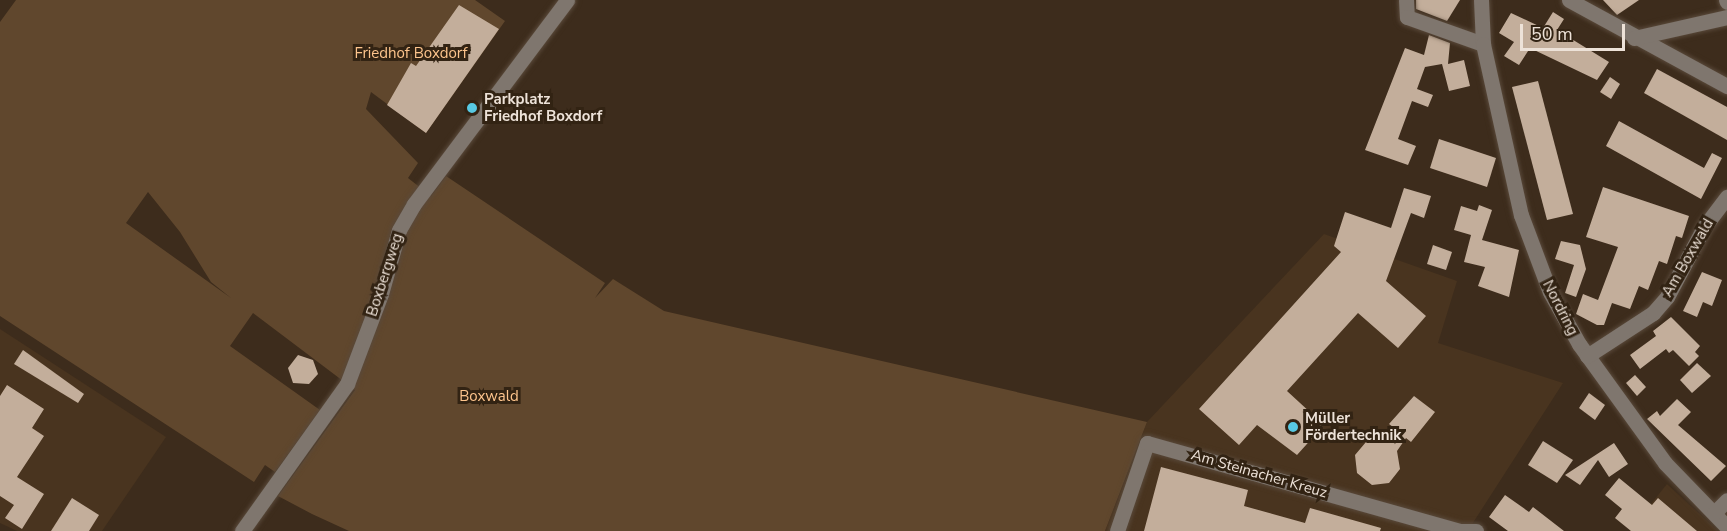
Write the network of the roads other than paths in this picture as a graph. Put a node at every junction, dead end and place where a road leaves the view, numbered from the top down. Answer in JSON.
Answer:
{"nodes":[{"id":1,"x":567,"y":0,"type":"edge"},
{"id":2,"x":1406,"y":0,"type":"edge"},
{"id":3,"x":1481,"y":0,"type":"edge"},
{"id":4,"x":1569,"y":0,"type":"edge"},
{"id":5,"x":1727,"y":17,"type":"edge"},
{"id":6,"x":1634,"y":38,"type":"junction"},
{"id":7,"x":1483,"y":44,"type":"junction"},
{"id":8,"x":1727,"y":86,"type":"edge"},
{"id":9,"x":1727,"y":197,"type":"edge"},
{"id":10,"x":1587,"y":356,"type":"junction"},
{"id":11,"x":1727,"y":500,"type":"edge"},
{"id":12,"x":1714,"y":513,"type":"junction"},
{"id":13,"x":1727,"y":527,"type":"edge"},
{"id":14,"x":242,"y":531,"type":"edge"},
{"id":15,"x":1117,"y":531,"type":"edge"},
{"id":16,"x":1460,"y":531,"type":"edge"},
{"id":17,"x":1476,"y":531,"type":"edge"}],
"edges":[{"from":1,"to":14,"type":"street","name":"Boxbergweg"},
{"from":2,"to":7,"type":"street"},
{"from":3,"to":7,"type":"street","name":"Nordring"},
{"from":4,"to":6,"type":"street"},
{"from":5,"to":6,"type":"street"},
{"from":6,"to":8,"type":"street"},
{"from":7,"to":10,"type":"street","name":"Nordring"},
{"from":9,"to":10,"type":"street","name":"Am Boxwald"},
{"from":10,"to":12,"type":"street","name":"Nordring"},
{"from":11,"to":12,"type":"street"},
{"from":12,"to":13,"type":"street","name":"Nordring"},
{"from":15,"to":16,"type":"street","name":"Am Steinacher Kreuz"},
{"from":16,"to":17,"type":"street"}]}
